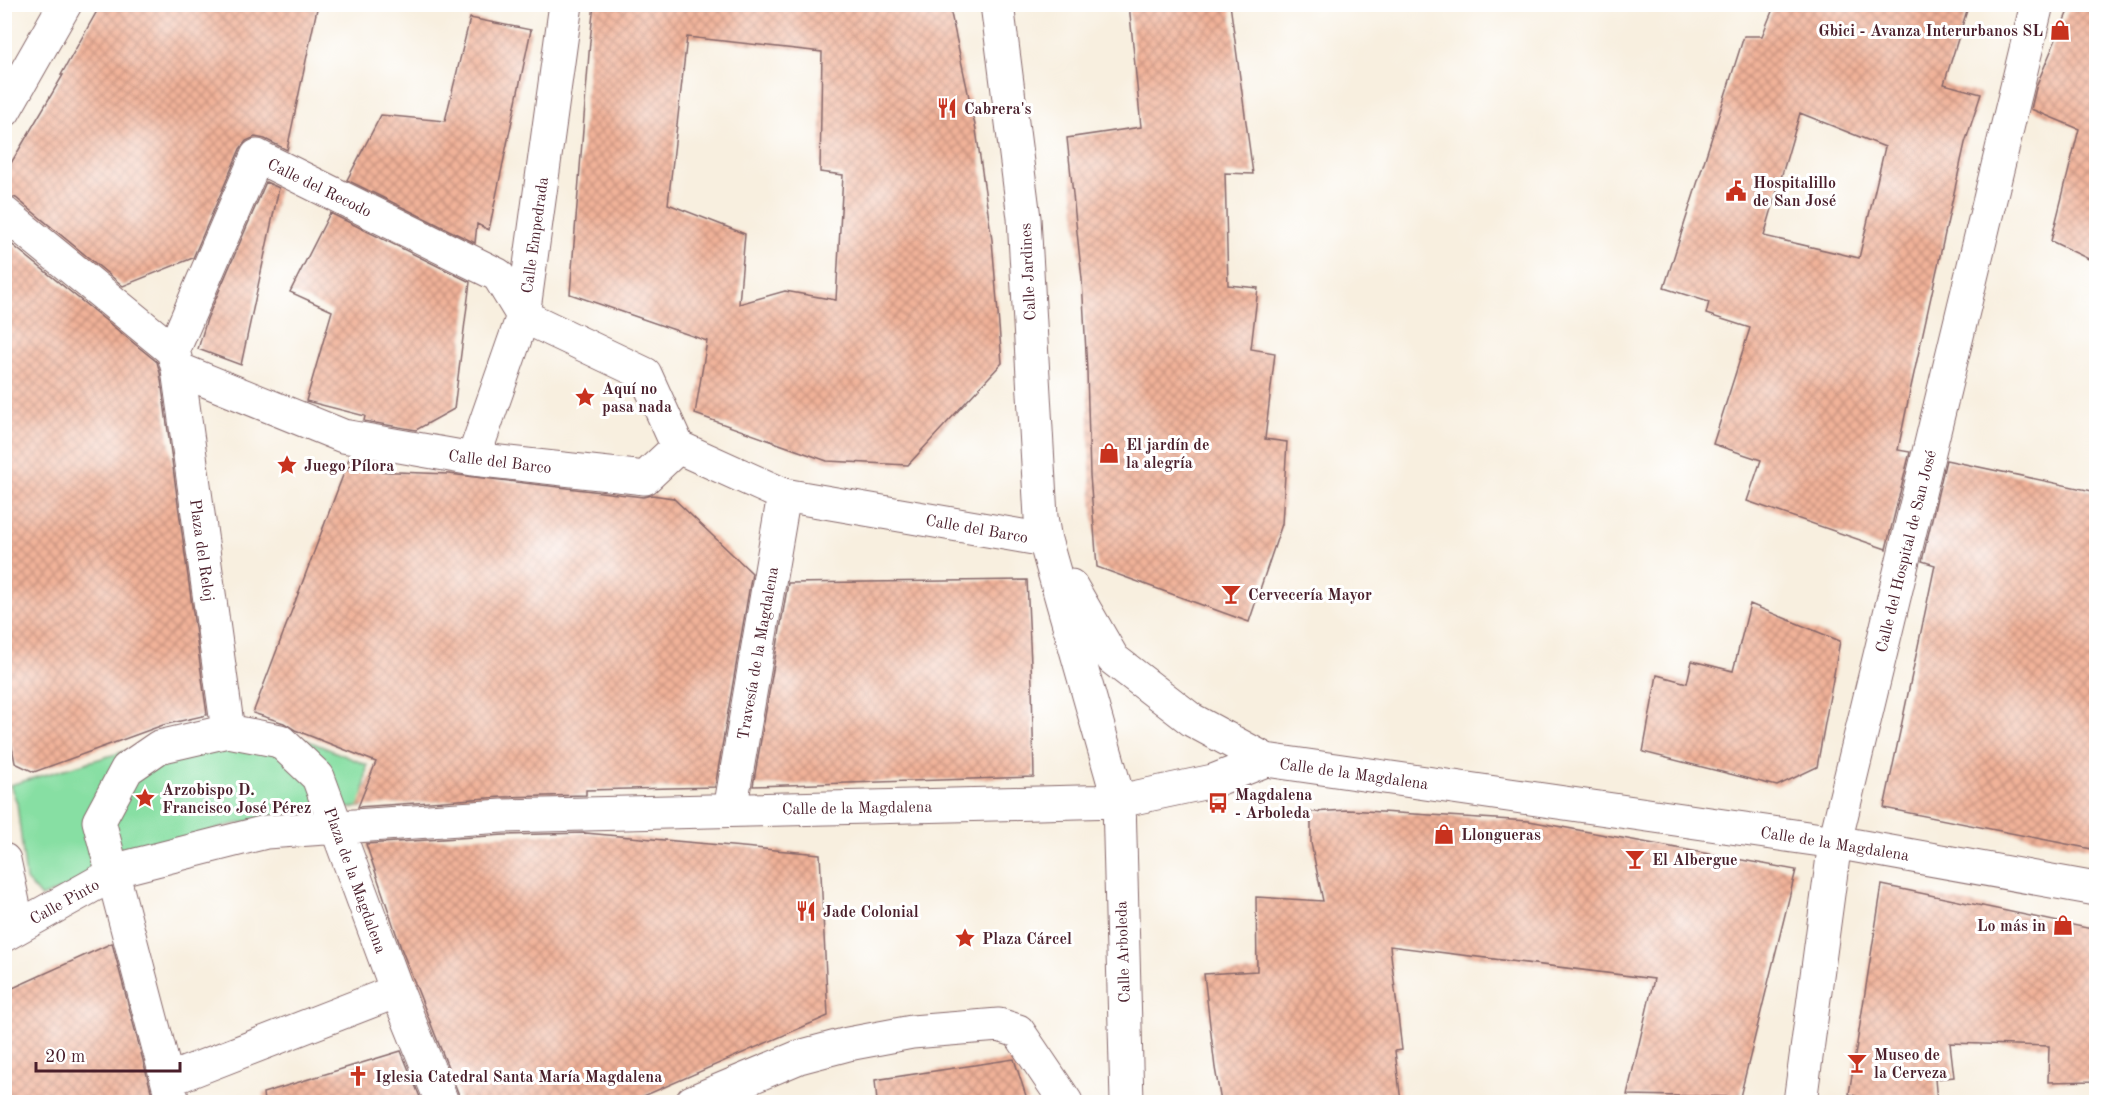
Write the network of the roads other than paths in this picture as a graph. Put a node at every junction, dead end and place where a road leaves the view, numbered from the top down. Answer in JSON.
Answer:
{"nodes":[{"id":1,"x":65,"y":4,"type":"edge"},
{"id":2,"x":566,"y":4,"type":"edge"},
{"id":3,"x":997,"y":4,"type":"edge"},
{"id":4,"x":2037,"y":4,"type":"edge"},
{"id":5,"x":4,"y":111,"type":"edge"},
{"id":6,"x":4,"y":213,"type":"edge"},
{"id":7,"x":523,"y":316,"type":"junction"},
{"id":8,"x":176,"y":360,"type":"junction"},
{"id":9,"x":678,"y":447,"type":"junction"},
{"id":10,"x":473,"y":459,"type":"junction"},
{"id":11,"x":784,"y":495,"type":"junction"},
{"id":12,"x":1045,"y":540,"type":"junction"},
{"id":13,"x":228,"y":731,"type":"junction"},
{"id":14,"x":1266,"y":760,"type":"junction"},
{"id":15,"x":1119,"y":801,"type":"junction"},
{"id":16,"x":730,"y":810,"type":"junction"},
{"id":17,"x":329,"y":827,"type":"junction"},
{"id":18,"x":1835,"y":842,"type":"junction"},
{"id":19,"x":4,"y":860,"type":"edge"},
{"id":20,"x":119,"y":871,"type":"junction"},
{"id":21,"x":2097,"y":889,"type":"edge"},
{"id":22,"x":9,"y":922,"type":"edge"},
{"id":23,"x":397,"y":991,"type":"junction"},
{"id":24,"x":170,"y":1091,"type":"edge"},
{"id":25,"x":442,"y":1102,"type":"edge"},
{"id":26,"x":692,"y":1102,"type":"edge"},
{"id":27,"x":1066,"y":1102,"type":"edge"},
{"id":28,"x":1127,"y":1102,"type":"edge"},
{"id":29,"x":1800,"y":1102,"type":"edge"}],
"edges":[{"from":1,"to":5,"type":"street"},
{"from":2,"to":7,"type":"street","name":"Calle Empedrada"},
{"from":3,"to":12,"type":"street","name":"Calle Jardines"},
{"from":4,"to":18,"type":"street","name":"Calle del Hospital de San José"},
{"from":6,"to":8,"type":"street","name":"Calle del Barco"},
{"from":7,"to":8,"type":"street","name":"Calle del Recodo"},
{"from":7,"to":9,"type":"street"},
{"from":7,"to":10,"type":"street","name":"Calle Empedrada"},
{"from":8,"to":10,"type":"street","name":"Calle del Barco"},
{"from":8,"to":13,"type":"street","name":"Plaza del Reloj"},
{"from":9,"to":10,"type":"street","name":"Calle del Barco"},
{"from":9,"to":11,"type":"street","name":"Calle del Barco"},
{"from":11,"to":12,"type":"street","name":"Calle del Barco"},
{"from":11,"to":16,"type":"street","name":"Travesía de la Magdalena"},
{"from":12,"to":14,"type":"street","name":"Calle Jardines"},
{"from":12,"to":15,"type":"street","name":"Calle Jardines"},
{"from":13,"to":17,"type":"street","name":"Plaza de la Magdalena"},
{"from":13,"to":20,"type":"street","name":"Plaza de la Magdalena"},
{"from":14,"to":15,"type":"street","name":"Calle de la Magdalena"},
{"from":14,"to":18,"type":"street","name":"Calle de la Magdalena"},
{"from":15,"to":16,"type":"street","name":"Calle de la Magdalena"},
{"from":15,"to":28,"type":"street","name":"Calle Arboleda"},
{"from":16,"to":17,"type":"street","name":"Calle de la Magdalena"},
{"from":17,"to":20,"type":"street","name":"Plaza de la Magdalena"},
{"from":17,"to":23,"type":"street","name":"Plaza de la Magdalena"},
{"from":18,"to":21,"type":"street","name":"Calle de la Magdalena"},
{"from":18,"to":29,"type":"street","name":"Calle del Hospital de San José"},
{"from":19,"to":22,"type":"street"},
{"from":20,"to":22,"type":"street","name":"Calle Pinto"},
{"from":20,"to":24,"type":"street","name":"Plaza de la Magdalena"},
{"from":23,"to":24,"type":"street","name":"Plaza de la Magdalena"},
{"from":23,"to":25,"type":"street"},
{"from":26,"to":27,"type":"street"}]}
